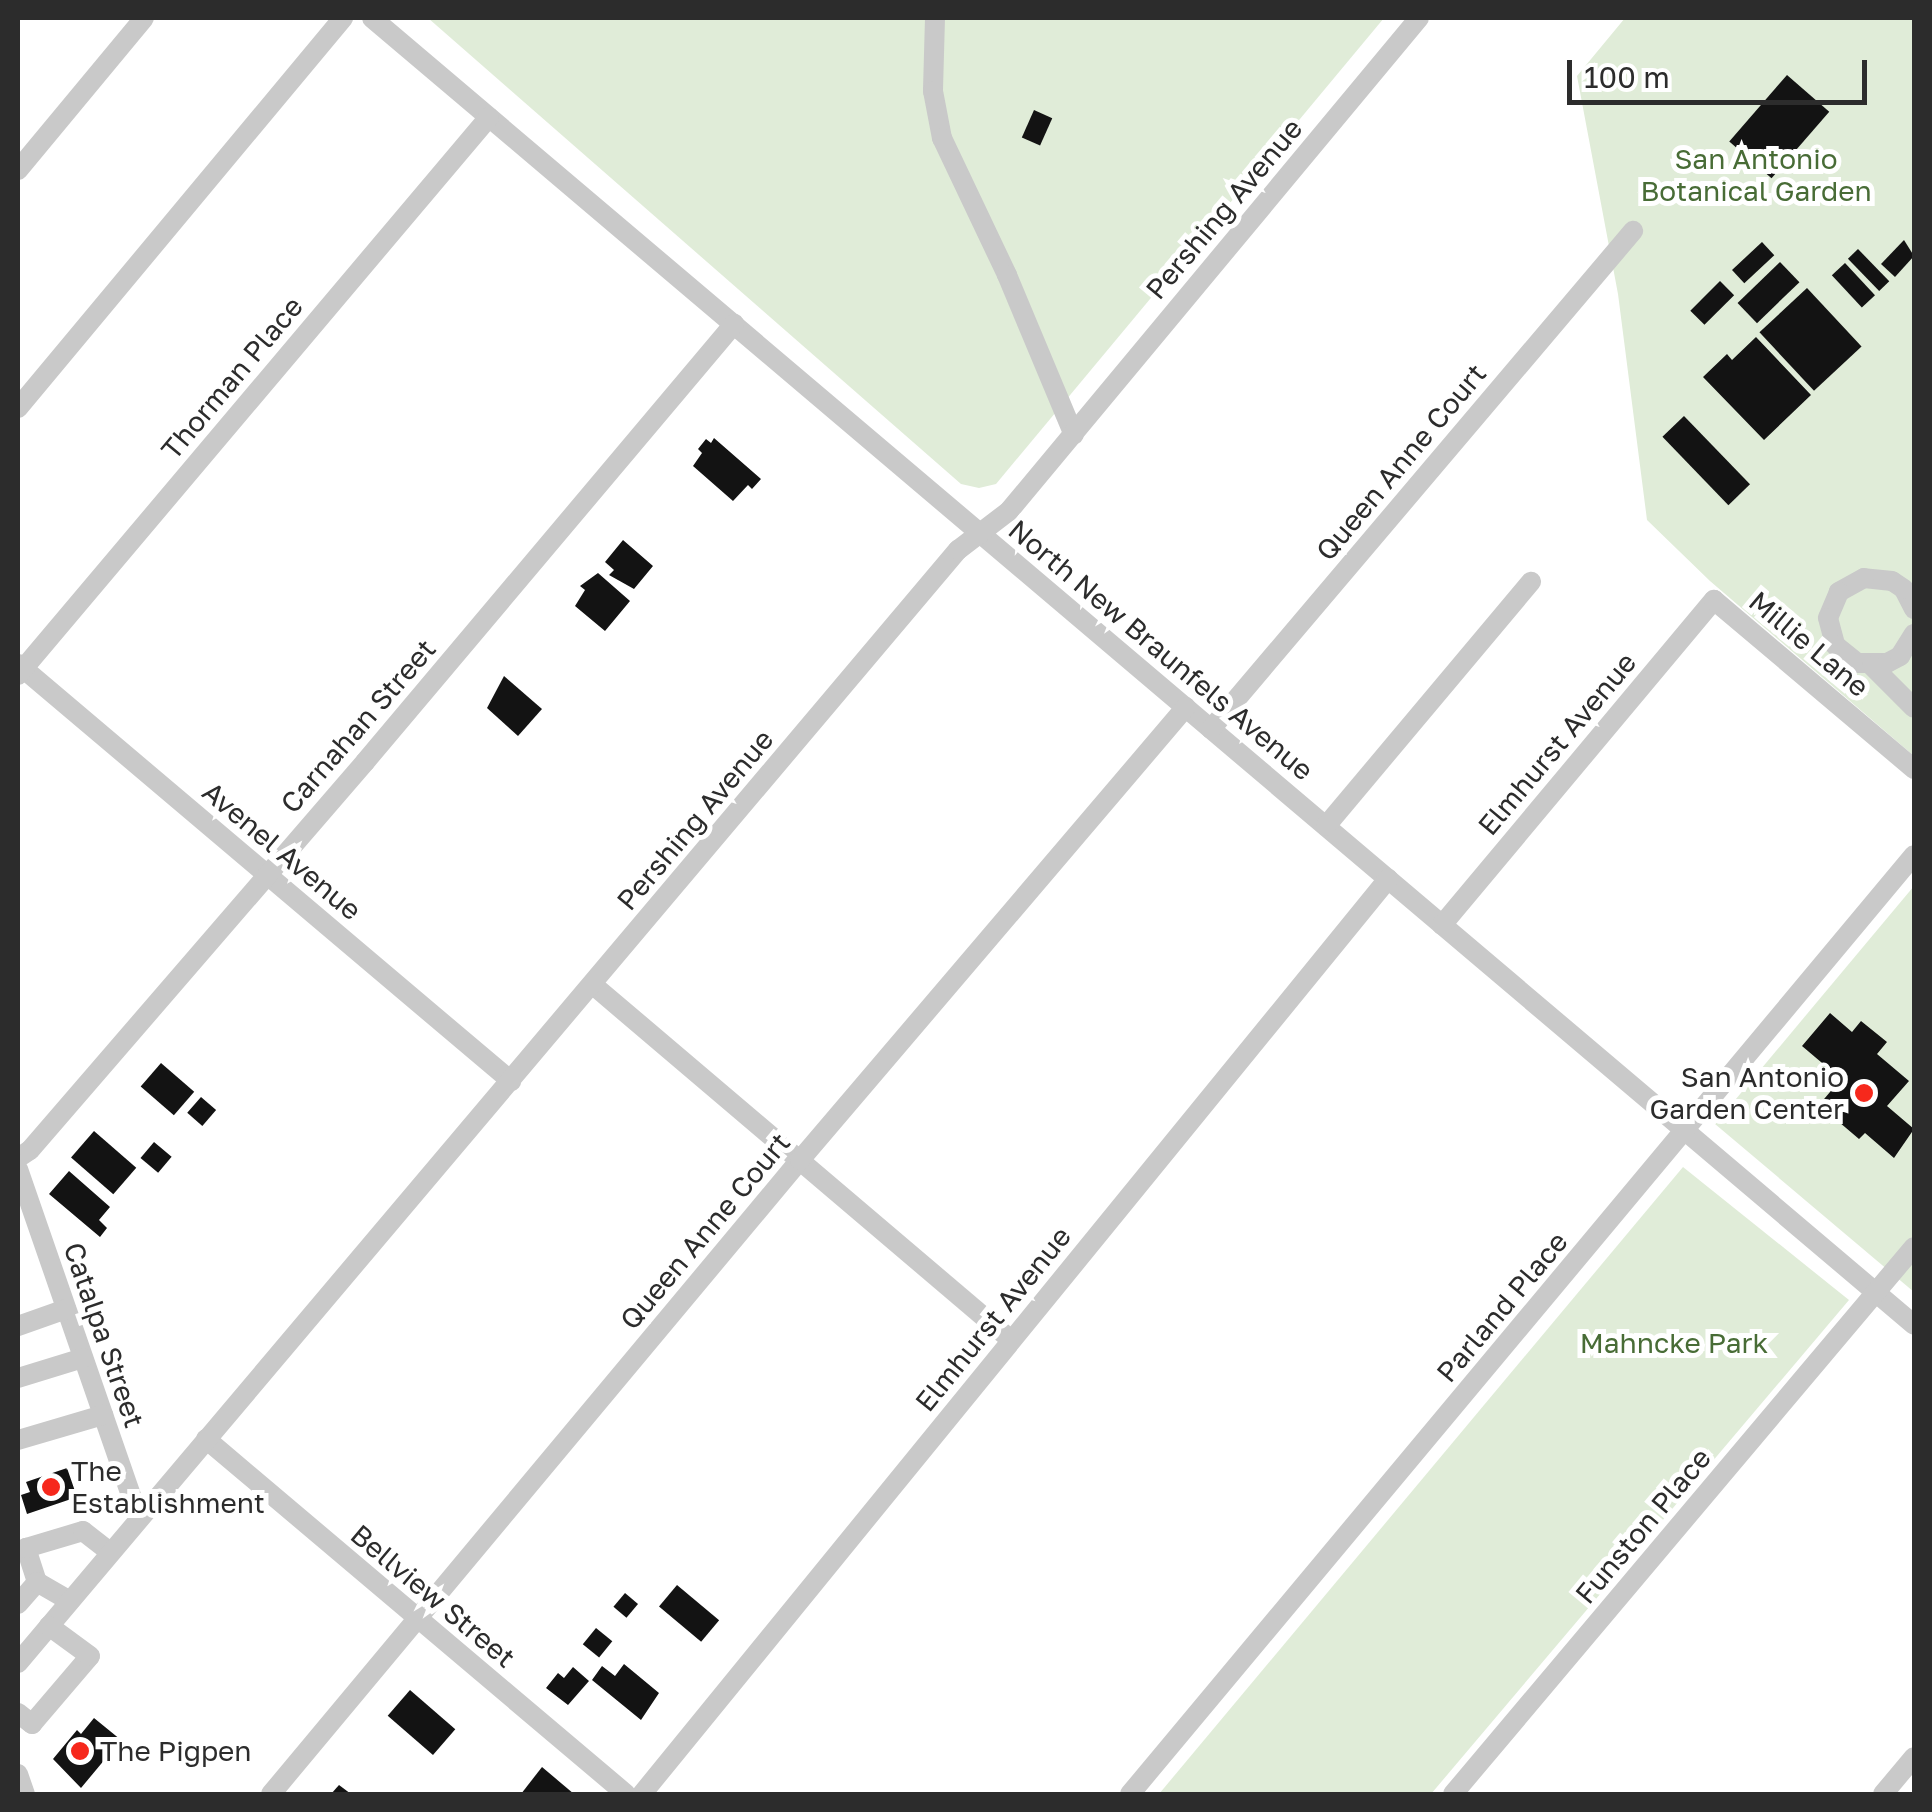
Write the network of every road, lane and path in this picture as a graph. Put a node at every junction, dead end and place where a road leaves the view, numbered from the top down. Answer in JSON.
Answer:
{"nodes":[{"id":1,"x":144,"y":18,"type":"edge"},
{"id":2,"x":343,"y":18,"type":"edge"},
{"id":3,"x":372,"y":18,"type":"edge"},
{"id":4,"x":936,"y":18,"type":"edge"},
{"id":5,"x":1418,"y":18,"type":"edge"},
{"id":6,"x":489,"y":116,"type":"junction"},
{"id":7,"x":18,"y":170,"type":"edge"},
{"id":8,"x":1633,"y":231,"type":"dead end"},
{"id":9,"x":734,"y":324,"type":"junction"},
{"id":10,"x":18,"y":408,"type":"edge"},
{"id":11,"x":1074,"y":435,"type":"junction"},
{"id":12,"x":982,"y":534,"type":"junction"},
{"id":13,"x":1531,"y":582,"type":"dead end"},
{"id":14,"x":1714,"y":600,"type":"joint"},
{"id":15,"x":1914,"y":609,"type":"edge"},
{"id":16,"x":1913,"y":642,"type":"edge"},
{"id":17,"x":1872,"y":666,"type":"junction"},
{"id":18,"x":20,"y":669,"type":"edge"},
{"id":19,"x":1186,"y":707,"type":"junction"},
{"id":20,"x":1914,"y":708,"type":"edge"},
{"id":21,"x":1211,"y":729,"type":"junction"},
{"id":22,"x":1914,"y":770,"type":"edge"},
{"id":23,"x":1326,"y":826,"type":"junction"},
{"id":24,"x":1914,"y":855,"type":"edge"},
{"id":25,"x":266,"y":874,"type":"junction"},
{"id":26,"x":1388,"y":879,"type":"junction"},
{"id":27,"x":1442,"y":924,"type":"junction"},
{"id":28,"x":592,"y":984,"type":"junction"},
{"id":29,"x":511,"y":1081,"type":"junction"},
{"id":30,"x":1686,"y":1130,"type":"junction"},
{"id":31,"x":18,"y":1158,"type":"edge"},
{"id":32,"x":800,"y":1160,"type":"junction"},
{"id":33,"x":18,"y":1169,"type":"edge"},
{"id":34,"x":1914,"y":1247,"type":"edge"},
{"id":35,"x":1876,"y":1292,"type":"junction"},
{"id":36,"x":66,"y":1308,"type":"junction"},
{"id":37,"x":1914,"y":1325,"type":"edge"},
{"id":38,"x":18,"y":1326,"type":"edge"},
{"id":39,"x":1011,"y":1340,"type":"junction"},
{"id":40,"x":83,"y":1358,"type":"junction"},
{"id":41,"x":18,"y":1378,"type":"edge"},
{"id":42,"x":103,"y":1415,"type":"junction"},
{"id":43,"x":206,"y":1439,"type":"junction"},
{"id":44,"x":18,"y":1440,"type":"edge"},
{"id":45,"x":139,"y":1519,"type":"junction"},
{"id":46,"x":22,"y":1550,"type":"edge"},
{"id":47,"x":110,"y":1552,"type":"junction"},
{"id":48,"x":37,"y":1582,"type":"junction"},
{"id":49,"x":70,"y":1602,"type":"junction"},
{"id":50,"x":18,"y":1604,"type":"edge"},
{"id":51,"x":418,"y":1619,"type":"junction"},
{"id":52,"x":49,"y":1626,"type":"junction"},
{"id":53,"x":18,"y":1664,"type":"edge"},
{"id":54,"x":18,"y":1713,"type":"edge"},
{"id":55,"x":1914,"y":1757,"type":"edge"},
{"id":56,"x":18,"y":1774,"type":"edge"},
{"id":57,"x":25,"y":1794,"type":"edge"},
{"id":58,"x":271,"y":1794,"type":"edge"},
{"id":59,"x":626,"y":1794,"type":"edge"},
{"id":60,"x":642,"y":1794,"type":"edge"},
{"id":61,"x":1130,"y":1794,"type":"edge"},
{"id":62,"x":1453,"y":1794,"type":"edge"},
{"id":63,"x":1883,"y":1794,"type":"edge"}],
"edges":[{"from":1,"to":7,"type":"street"},
{"from":2,"to":10,"type":"street"},
{"from":3,"to":6,"type":"street","name":"North New Braunfels Avenue"},
{"from":4,"to":11,"type":"street"},
{"from":5,"to":11,"type":"street","name":"Pershing Avenue"},
{"from":6,"to":9,"type":"street","name":"North New Braunfels Avenue"},
{"from":6,"to":18,"type":"street","name":"Thorman Place"},
{"from":8,"to":21,"type":"street","name":"Queen Anne Court"},
{"from":9,"to":12,"type":"street","name":"North New Braunfels Avenue"},
{"from":9,"to":25,"type":"street","name":"Carnahan Street"},
{"from":11,"to":12,"type":"street","name":"Pershing Avenue"},
{"from":12,"to":19,"type":"street","name":"North New Braunfels Avenue"},
{"from":12,"to":28,"type":"street","name":"Pershing Avenue"},
{"from":13,"to":23,"type":"street"},
{"from":14,"to":22,"type":"street","name":"Millie Lane"},
{"from":14,"to":27,"type":"street","name":"Elmhurst Avenue"},
{"from":15,"to":17,"type":"street"},
{"from":16,"to":17,"type":"street"},
{"from":17,"to":20,"type":"street"},
{"from":18,"to":25,"type":"street","name":"Avenel Avenue"},
{"from":19,"to":21,"type":"street","name":"North New Braunfels Avenue"},
{"from":19,"to":32,"type":"street","name":"Queen Anne Court"},
{"from":21,"to":23,"type":"street","name":"North New Braunfels Avenue"},
{"from":23,"to":26,"type":"street","name":"North New Braunfels Avenue"},
{"from":24,"to":30,"type":"street","name":"Parland Place"},
{"from":25,"to":29,"type":"street","name":"Avenel Avenue"},
{"from":25,"to":31,"type":"street","name":"Carnahan Street"},
{"from":26,"to":27,"type":"street","name":"North New Braunfels Avenue"},
{"from":26,"to":39,"type":"street","name":"Elmhurst Avenue"},
{"from":27,"to":30,"type":"street","name":"North New Braunfels Avenue"},
{"from":28,"to":29,"type":"street","name":"Pershing Avenue"},
{"from":28,"to":32,"type":"street"},
{"from":29,"to":43,"type":"street","name":"Pershing Avenue"},
{"from":30,"to":35,"type":"street","name":"North New Braunfels Avenue"},
{"from":30,"to":61,"type":"street","name":"Parland Place"},
{"from":32,"to":39,"type":"street"},
{"from":32,"to":51,"type":"street","name":"Queen Anne Court"},
{"from":33,"to":36,"type":"street","name":"Catalpa Street"},
{"from":34,"to":35,"type":"street","name":"Funston Place"},
{"from":35,"to":37,"type":"street","name":"North New Braunfels Avenue"},
{"from":35,"to":62,"type":"street","name":"Funston Place"},
{"from":36,"to":38,"type":"street"},
{"from":36,"to":40,"type":"street","name":"Catalpa Street"},
{"from":39,"to":60,"type":"street","name":"Elmhurst Avenue"},
{"from":40,"to":41,"type":"street"},
{"from":40,"to":42,"type":"street","name":"Catalpa Street"},
{"from":42,"to":44,"type":"street"},
{"from":42,"to":45,"type":"street","name":"Catalpa Street"},
{"from":43,"to":45,"type":"street","name":"Pershing Avenue"},
{"from":43,"to":51,"type":"street","name":"Bellview Street"},
{"from":45,"to":47,"type":"street","name":"Pershing Avenue"},
{"from":46,"to":47,"type":"street"},
{"from":46,"to":48,"type":"street"},
{"from":47,"to":49,"type":"street","name":"Pershing Avenue"},
{"from":48,"to":49,"type":"street"},
{"from":48,"to":50,"type":"street"},
{"from":49,"to":52,"type":"street","name":"Pershing Avenue"},
{"from":51,"to":58,"type":"street","name":"Queen Anne Court"},
{"from":51,"to":59,"type":"street","name":"Bellview Street"},
{"from":52,"to":53,"type":"street","name":"Pershing Avenue"},
{"from":52,"to":54,"type":"street"},
{"from":55,"to":63,"type":"street"},
{"from":56,"to":57,"type":"street"}]}
